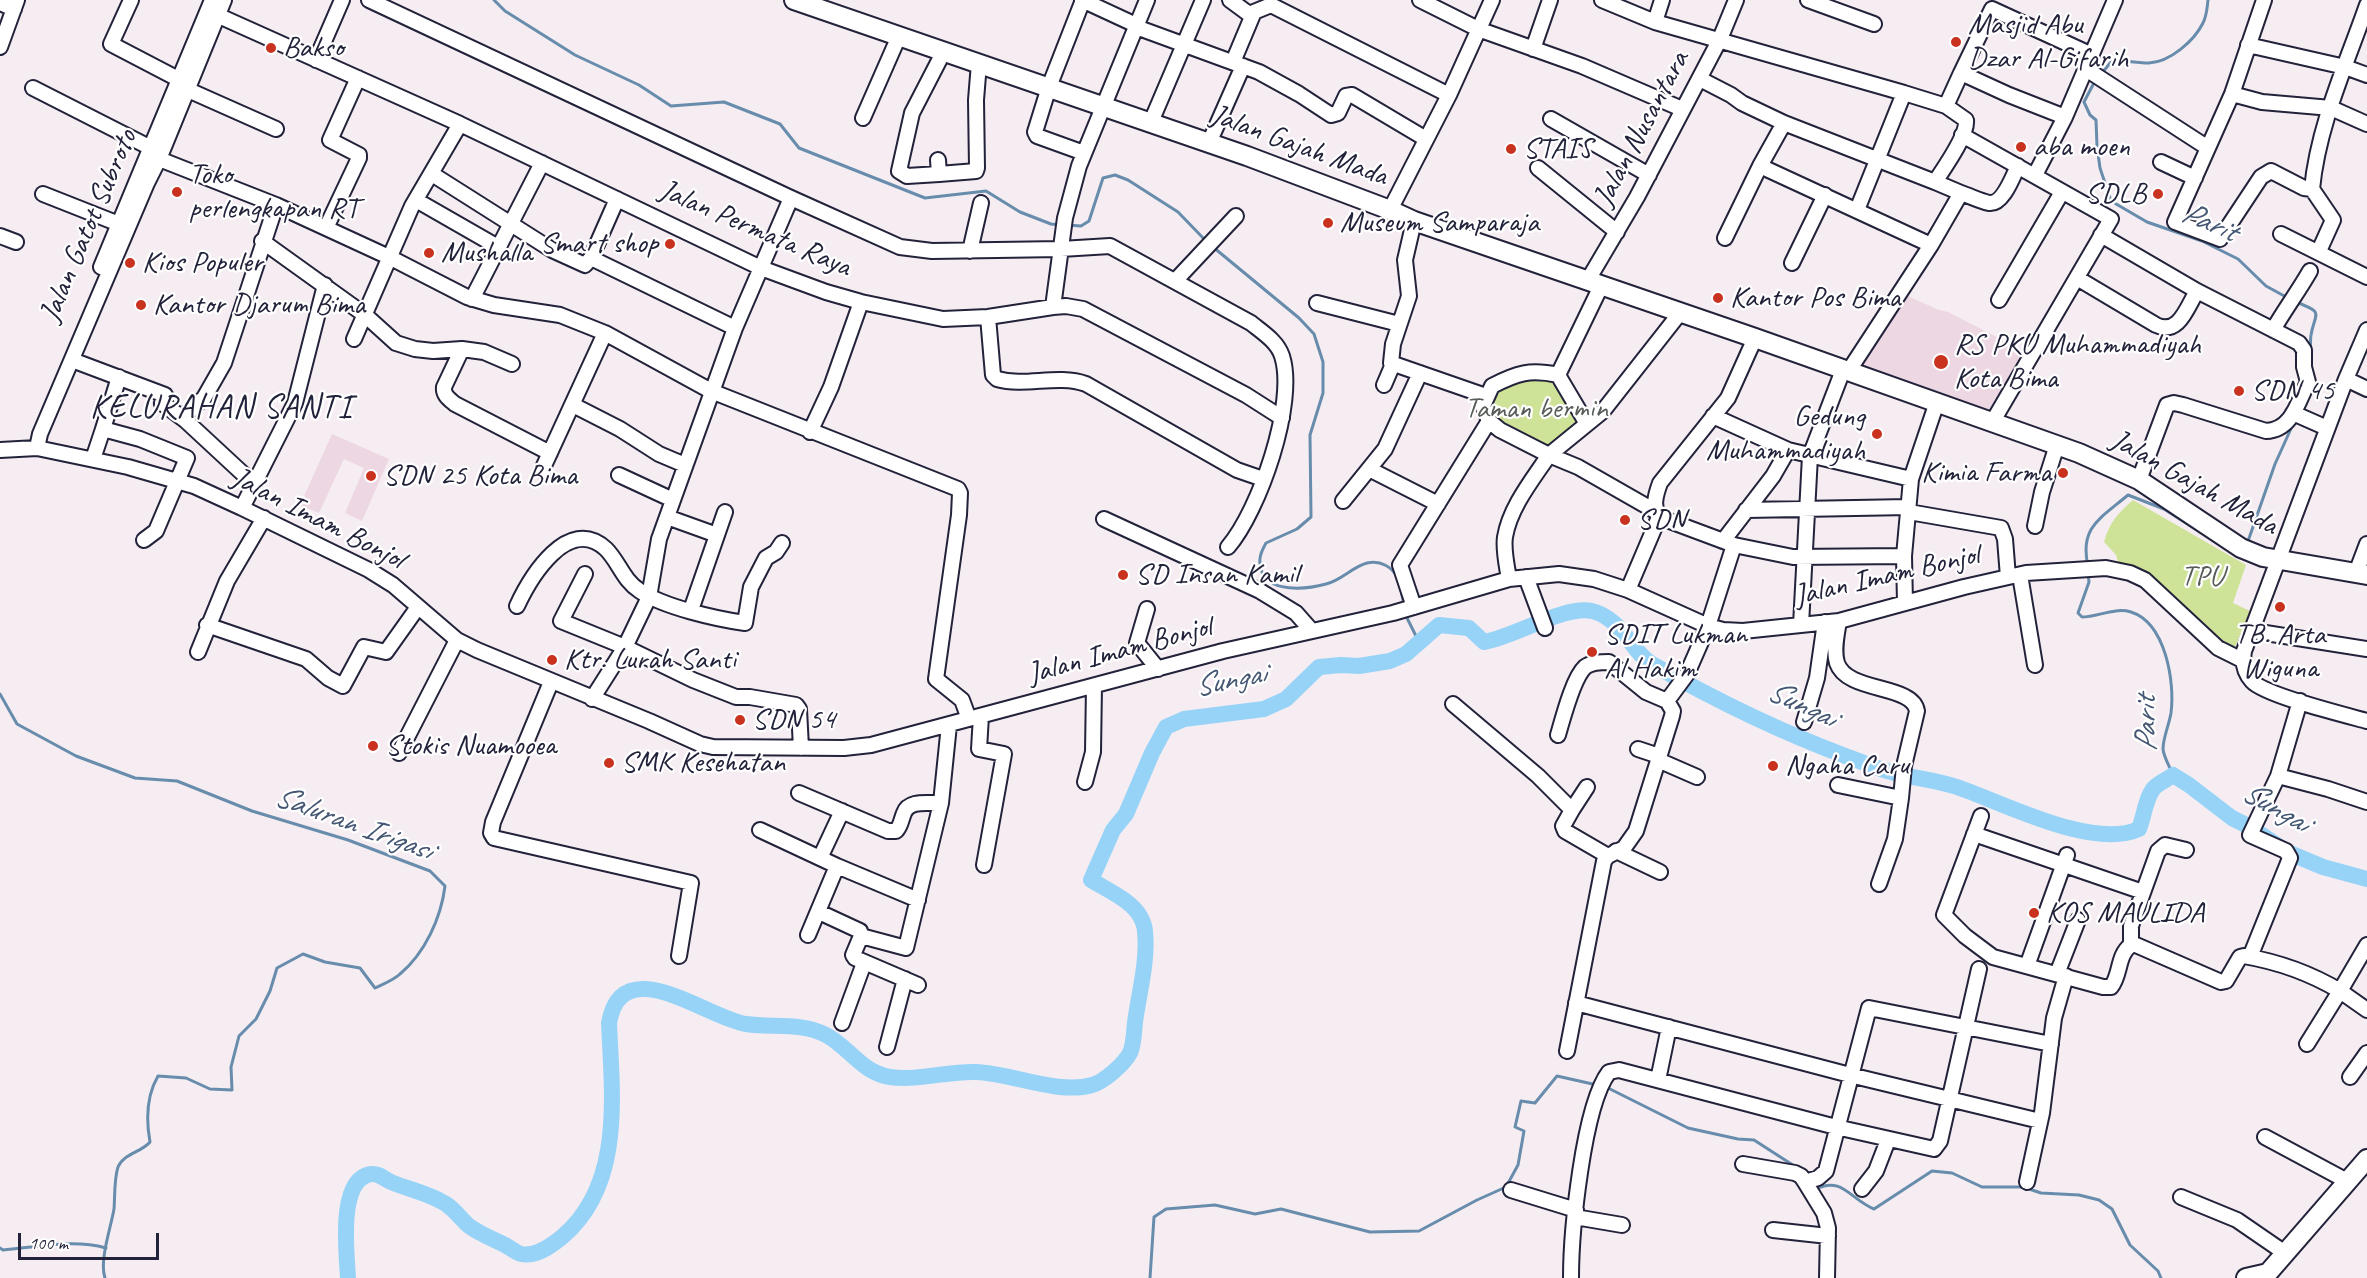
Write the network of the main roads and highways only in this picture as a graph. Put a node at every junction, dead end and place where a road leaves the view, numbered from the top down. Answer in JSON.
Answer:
{"nodes":[{"id":1,"x":794,"y":0,"type":"edge"},
{"id":2,"x":2361,"y":574,"type":"edge"},
{"id":3,"x":2367,"y":1159,"type":"edge"},
{"id":4,"x":2271,"y":1276,"type":"edge"},
{"id":5,"x":2246,"y":1278,"type":"edge"}],
"edges":[{"from":1,"to":2,"type":"main road","name":"Jalan Gajah Mada"},
{"from":3,"to":4,"type":"main road"},
{"from":4,"to":5,"type":"main road"}]}
